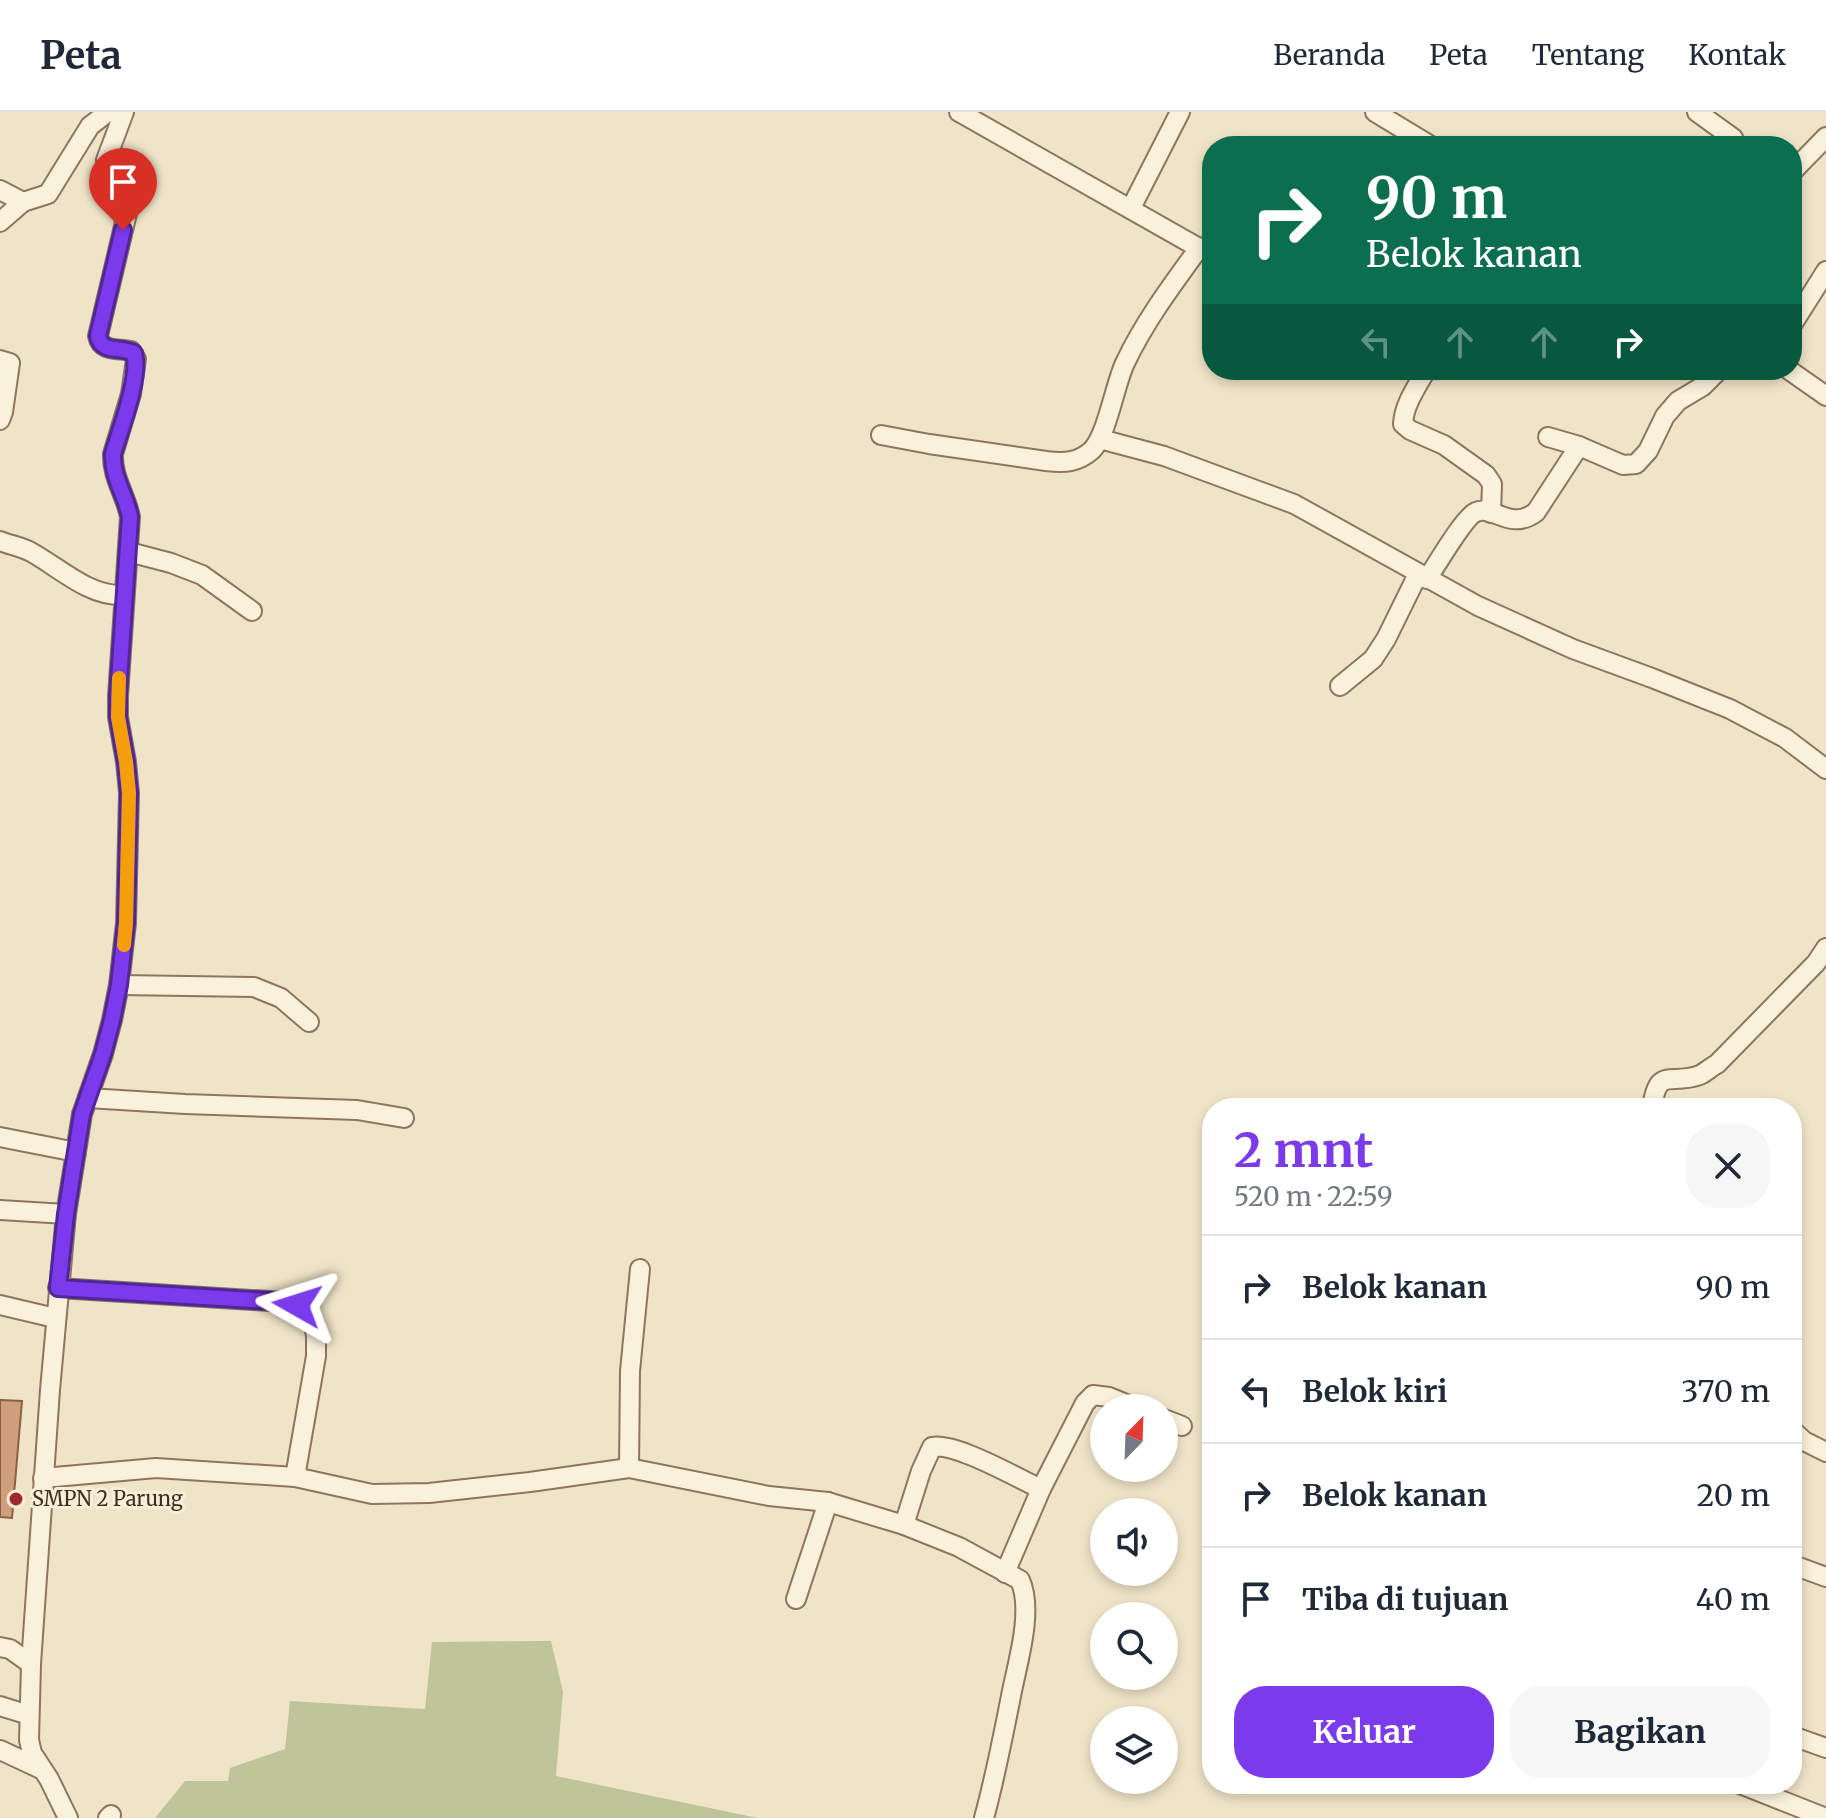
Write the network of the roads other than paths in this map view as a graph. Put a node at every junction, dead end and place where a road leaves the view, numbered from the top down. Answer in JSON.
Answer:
{"nodes":[{"id":1,"x":108,"y":112,"type":"edge"},
{"id":2,"x":124,"y":112,"type":"edge"},
{"id":3,"x":959,"y":112,"type":"edge"},
{"id":4,"x":1180,"y":112,"type":"edge"},
{"id":5,"x":1375,"y":112,"type":"edge"},
{"id":6,"x":1697,"y":112,"type":"edge"},
{"id":7,"x":1415,"y":136,"type":"edge"},
{"id":8,"x":1730,"y":136,"type":"edge"},
{"id":9,"x":1826,"y":137,"type":"edge"},
{"id":10,"x":1802,"y":162,"type":"edge"},
{"id":11,"x":0,"y":190,"type":"edge"},
{"id":12,"x":23,"y":202,"type":"junction"},
{"id":13,"x":1131,"y":208,"type":"junction"},
{"id":14,"x":0,"y":222,"type":"edge"},
{"id":15,"x":1202,"y":246,"type":"edge"},
{"id":16,"x":1202,"y":253,"type":"edge"},
{"id":17,"x":1826,"y":271,"type":"edge"},
{"id":18,"x":1802,"y":309,"type":"edge"},
{"id":19,"x":0,"y":360,"type":"edge"},
{"id":20,"x":1802,"y":379,"type":"edge"},
{"id":21,"x":1420,"y":380,"type":"edge"},
{"id":22,"x":1709,"y":380,"type":"edge"},
{"id":23,"x":1826,"y":396,"type":"edge"},
{"id":24,"x":0,"y":420,"type":"edge"},
{"id":25,"x":881,"y":435,"type":"dead end"},
{"id":26,"x":1548,"y":437,"type":"dead end"},
{"id":27,"x":1100,"y":439,"type":"junction"},
{"id":28,"x":1579,"y":446,"type":"junction"},
{"id":29,"x":1491,"y":513,"type":"junction"},
{"id":30,"x":0,"y":541,"type":"edge"},
{"id":31,"x":129,"y":552,"type":"junction"},
{"id":32,"x":1423,"y":577,"type":"junction"},
{"id":33,"x":124,"y":595,"type":"junction"},
{"id":34,"x":252,"y":611,"type":"dead end"},
{"id":35,"x":1340,"y":686,"type":"dead end"},
{"id":36,"x":1826,"y":769,"type":"edge"},
{"id":37,"x":1826,"y":948,"type":"edge"},
{"id":38,"x":119,"y":985,"type":"junction"},
{"id":39,"x":309,"y":1022,"type":"dead end"},
{"id":40,"x":88,"y":1098,"type":"junction"},
{"id":41,"x":1654,"y":1098,"type":"edge"},
{"id":42,"x":404,"y":1118,"type":"dead end"},
{"id":43,"x":0,"y":1137,"type":"edge"},
{"id":44,"x":76,"y":1152,"type":"junction"},
{"id":45,"x":0,"y":1210,"type":"edge"},
{"id":46,"x":66,"y":1214,"type":"junction"},
{"id":47,"x":640,"y":1269,"type":"dead end"},
{"id":48,"x":58,"y":1288,"type":"junction"},
{"id":49,"x":0,"y":1305,"type":"edge"},
{"id":50,"x":55,"y":1318,"type":"junction"},
{"id":51,"x":1090,"y":1398,"type":"edge"},
{"id":52,"x":1178,"y":1424,"type":"edge"},
{"id":53,"x":1182,"y":1426,"type":"dead end"},
{"id":54,"x":1802,"y":1439,"type":"edge"},
{"id":55,"x":1826,"y":1452,"type":"edge"},
{"id":56,"x":629,"y":1468,"type":"junction"},
{"id":57,"x":295,"y":1477,"type":"junction"},
{"id":58,"x":43,"y":1478,"type":"junction"},
{"id":59,"x":1041,"y":1489,"type":"junction"},
{"id":60,"x":828,"y":1502,"type":"junction"},
{"id":61,"x":904,"y":1525,"type":"junction"},
{"id":62,"x":1802,"y":1568,"type":"edge"},
{"id":63,"x":1005,"y":1573,"type":"junction"},
{"id":64,"x":1826,"y":1577,"type":"edge"},
{"id":65,"x":796,"y":1599,"type":"dead end"},
{"id":66,"x":0,"y":1647,"type":"edge"},
{"id":67,"x":31,"y":1664,"type":"junction"},
{"id":68,"x":0,"y":1706,"type":"edge"},
{"id":69,"x":29,"y":1715,"type":"junction"},
{"id":70,"x":1802,"y":1739,"type":"edge"},
{"id":71,"x":1826,"y":1748,"type":"edge"},
{"id":72,"x":0,"y":1750,"type":"edge"},
{"id":73,"x":43,"y":1770,"type":"junction"},
{"id":74,"x":1765,"y":1794,"type":"edge"},
{"id":75,"x":68,"y":1818,"type":"edge"},
{"id":76,"x":984,"y":1818,"type":"edge"},
{"id":77,"x":1826,"y":1818,"type":"edge"}],
"edges":[{"from":1,"to":12,"type":"street"},
{"from":2,"to":31,"type":"street"},
{"from":3,"to":13,"type":"street"},
{"from":4,"to":13,"type":"street"},
{"from":5,"to":7,"type":"street"},
{"from":6,"to":8,"type":"street"},
{"from":9,"to":10,"type":"street"},
{"from":11,"to":12,"type":"street"},
{"from":12,"to":14,"type":"street"},
{"from":13,"to":15,"type":"street"},
{"from":16,"to":27,"type":"street"},
{"from":17,"to":18,"type":"street"},
{"from":19,"to":24,"type":"street"},
{"from":20,"to":23,"type":"street"},
{"from":21,"to":29,"type":"street"},
{"from":22,"to":28,"type":"street"},
{"from":25,"to":27,"type":"street"},
{"from":26,"to":28,"type":"street"},
{"from":27,"to":32,"type":"street"},
{"from":28,"to":29,"type":"street"},
{"from":29,"to":32,"type":"street"},
{"from":30,"to":33,"type":"street"},
{"from":31,"to":33,"type":"street"},
{"from":31,"to":34,"type":"street"},
{"from":32,"to":35,"type":"street"},
{"from":32,"to":36,"type":"street"},
{"from":33,"to":38,"type":"street"},
{"from":37,"to":41,"type":"street"},
{"from":38,"to":39,"type":"street"},
{"from":38,"to":40,"type":"street"},
{"from":40,"to":42,"type":"street"},
{"from":40,"to":44,"type":"street"},
{"from":43,"to":44,"type":"street"},
{"from":44,"to":46,"type":"street"},
{"from":45,"to":46,"type":"street"},
{"from":46,"to":48,"type":"street"},
{"from":47,"to":56,"type":"street"},
{"from":48,"to":50,"type":"street"},
{"from":48,"to":57,"type":"street"},
{"from":49,"to":50,"type":"street"},
{"from":50,"to":58,"type":"street"},
{"from":51,"to":59,"type":"street"},
{"from":52,"to":53,"type":"street"},
{"from":54,"to":55,"type":"street"},
{"from":56,"to":57,"type":"street"},
{"from":56,"to":60,"type":"street"},
{"from":57,"to":58,"type":"street"},
{"from":58,"to":67,"type":"street"},
{"from":59,"to":61,"type":"street"},
{"from":59,"to":63,"type":"street"},
{"from":60,"to":61,"type":"street"},
{"from":60,"to":65,"type":"street"},
{"from":61,"to":63,"type":"street"},
{"from":62,"to":64,"type":"street"},
{"from":63,"to":76,"type":"street"},
{"from":66,"to":67,"type":"street"},
{"from":67,"to":69,"type":"street"},
{"from":68,"to":69,"type":"street"},
{"from":69,"to":73,"type":"street"},
{"from":70,"to":71,"type":"street"},
{"from":72,"to":73,"type":"street"},
{"from":73,"to":75,"type":"street"},
{"from":74,"to":77,"type":"street"}]}
